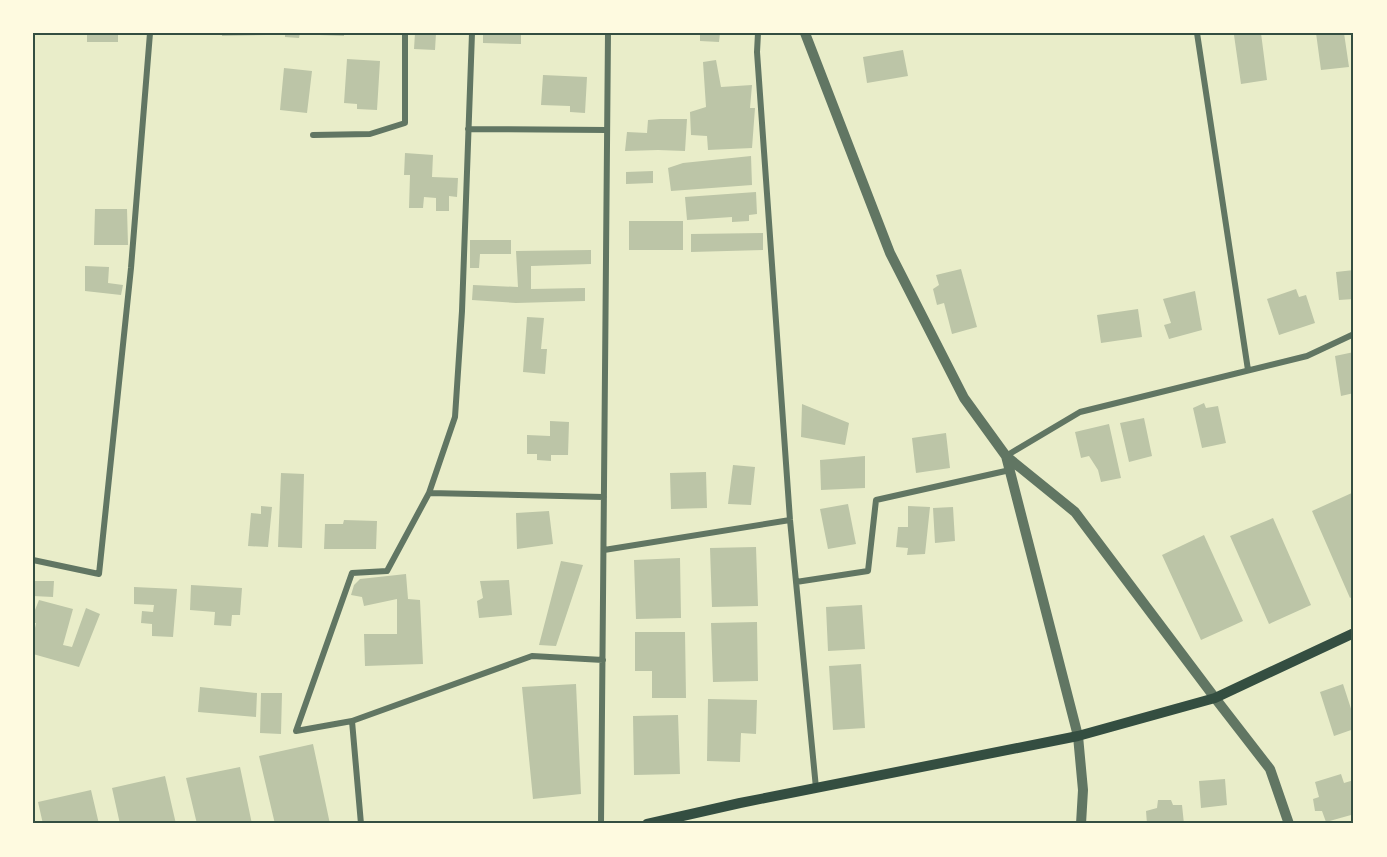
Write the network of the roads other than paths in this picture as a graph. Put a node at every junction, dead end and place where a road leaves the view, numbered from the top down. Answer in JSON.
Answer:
{"nodes":[{"id":1,"x":150,"y":33,"type":"edge"},
{"id":2,"x":405,"y":33,"type":"edge"},
{"id":3,"x":472,"y":33,"type":"edge"},
{"id":4,"x":608,"y":33,"type":"edge"},
{"id":5,"x":758,"y":33,"type":"edge"},
{"id":6,"x":805,"y":33,"type":"edge"},
{"id":7,"x":1197,"y":33,"type":"edge"},
{"id":8,"x":468,"y":129,"type":"junction"},
{"id":9,"x":607,"y":130,"type":"junction"},
{"id":10,"x":313,"y":135,"type":"dead end"},
{"id":11,"x":1354,"y":334,"type":"edge"},
{"id":12,"x":1248,"y":370,"type":"junction"},
{"id":13,"x":1006,"y":456,"type":"junction"},
{"id":14,"x":1010,"y":470,"type":"junction"},
{"id":15,"x":429,"y":493,"type":"junction"},
{"id":16,"x":604,"y":497,"type":"junction"},
{"id":17,"x":790,"y":520,"type":"junction"},
{"id":18,"x":604,"y":550,"type":"junction"},
{"id":19,"x":33,"y":560,"type":"edge"},
{"id":20,"x":796,"y":582,"type":"junction"},
{"id":21,"x":1354,"y":633,"type":"edge"},
{"id":22,"x":603,"y":660,"type":"junction"},
{"id":23,"x":1215,"y":698,"type":"junction"},
{"id":24,"x":352,"y":721,"type":"junction"},
{"id":25,"x":1078,"y":736,"type":"junction"},
{"id":26,"x":816,"y":788,"type":"junction"},
{"id":27,"x":361,"y":824,"type":"edge"},
{"id":28,"x":601,"y":824,"type":"edge"},
{"id":29,"x":647,"y":824,"type":"edge"},
{"id":30,"x":1081,"y":824,"type":"edge"},
{"id":31,"x":1289,"y":824,"type":"edge"}],
"edges":[{"from":1,"to":19,"type":"street"},
{"from":2,"to":10,"type":"street"},
{"from":3,"to":8,"type":"street"},
{"from":4,"to":9,"type":"street"},
{"from":5,"to":17,"type":"street"},
{"from":6,"to":13,"type":"street"},
{"from":7,"to":12,"type":"street"},
{"from":8,"to":9,"type":"street"},
{"from":8,"to":15,"type":"street"},
{"from":9,"to":16,"type":"street"},
{"from":11,"to":12,"type":"street"},
{"from":12,"to":13,"type":"street"},
{"from":13,"to":14,"type":"street"},
{"from":13,"to":23,"type":"street"},
{"from":14,"to":20,"type":"street"},
{"from":14,"to":25,"type":"street"},
{"from":15,"to":16,"type":"street"},
{"from":15,"to":24,"type":"street"},
{"from":16,"to":18,"type":"street"},
{"from":17,"to":18,"type":"street"},
{"from":17,"to":20,"type":"street"},
{"from":18,"to":22,"type":"street"},
{"from":20,"to":26,"type":"street"},
{"from":21,"to":23,"type":"main road"},
{"from":22,"to":24,"type":"street"},
{"from":22,"to":28,"type":"street"},
{"from":23,"to":25,"type":"main road"},
{"from":23,"to":31,"type":"street"},
{"from":24,"to":27,"type":"street"},
{"from":25,"to":26,"type":"main road"},
{"from":25,"to":30,"type":"street"},
{"from":26,"to":29,"type":"main road"}]}
